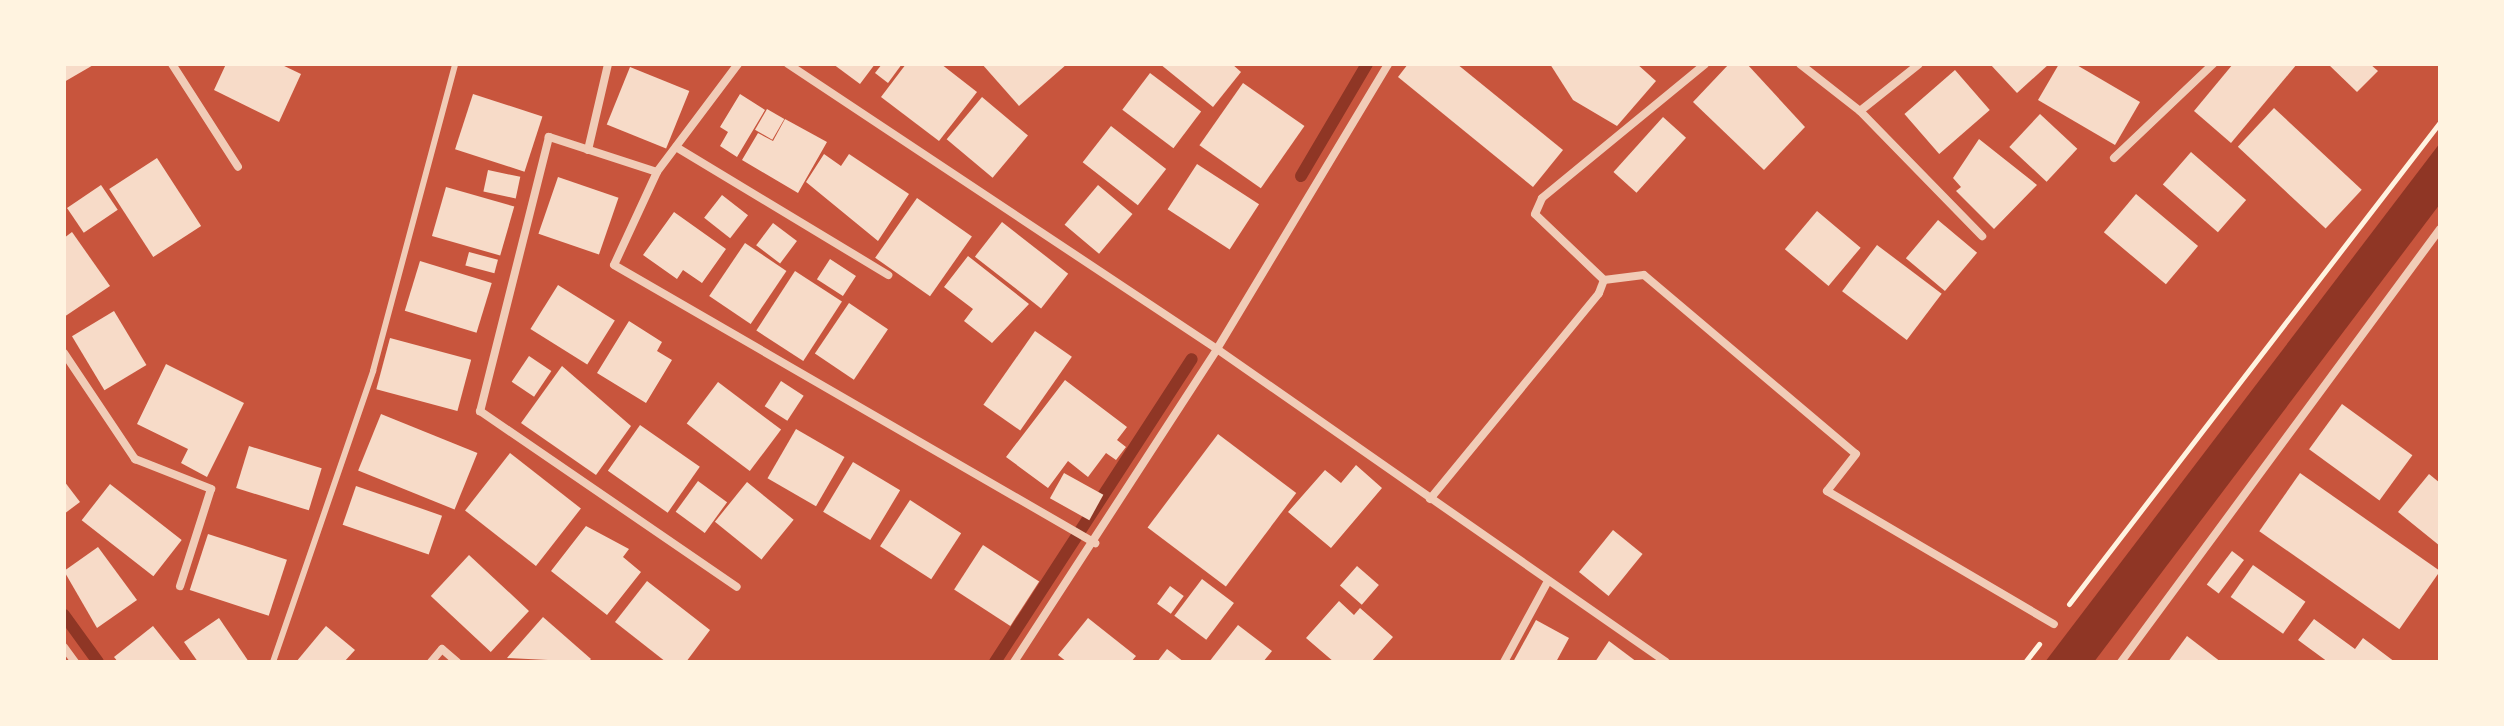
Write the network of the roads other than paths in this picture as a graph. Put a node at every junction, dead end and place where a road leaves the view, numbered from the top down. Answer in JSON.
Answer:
{"nodes":[{"id":1,"x":172,"y":64,"type":"edge"},
{"id":2,"x":455,"y":64,"type":"edge"},
{"id":3,"x":608,"y":64,"type":"edge"},
{"id":4,"x":738,"y":64,"type":"edge"},
{"id":5,"x":788,"y":64,"type":"edge"},
{"id":6,"x":1388,"y":64,"type":"edge"},
{"id":7,"x":1705,"y":64,"type":"edge"},
{"id":8,"x":1800,"y":64,"type":"edge"},
{"id":9,"x":1919,"y":64,"type":"edge"},
{"id":10,"x":2213,"y":64,"type":"edge"},
{"id":11,"x":1860,"y":111,"type":"junction"},
{"id":12,"x":676,"y":147,"type":"junction"},
{"id":13,"x":588,"y":150,"type":"junction"},
{"id":14,"x":2114,"y":158,"type":"dead end"},
{"id":15,"x":238,"y":167,"type":"dead end"},
{"id":16,"x":657,"y":172,"type":"junction"},
{"id":17,"x":2440,"y":229,"type":"edge"},
{"id":18,"x":1982,"y":236,"type":"dead end"},
{"id":19,"x":2437,"y":241,"type":"edge"},
{"id":20,"x":888,"y":275,"type":"dead end"},
{"id":21,"x":1604,"y":280,"type":"junction"},
{"id":22,"x":1217,"y":349,"type":"junction"},
{"id":23,"x":64,"y":353,"type":"edge"},
{"id":24,"x":1430,"y":499,"type":"junction"},
{"id":25,"x":1091,"y":541,"type":"junction"},
{"id":26,"x":1548,"y":581,"type":"junction"},
{"id":27,"x":180,"y":586,"type":"dead end"},
{"id":28,"x":737,"y":587,"type":"dead end"},
{"id":29,"x":2054,"y":624,"type":"road end"},
{"id":30,"x":64,"y":647,"type":"edge"},
{"id":31,"x":75,"y":662,"type":"edge"},
{"id":32,"x":273,"y":662,"type":"edge"},
{"id":33,"x":431,"y":662,"type":"edge"},
{"id":34,"x":457,"y":662,"type":"edge"},
{"id":35,"x":1014,"y":662,"type":"edge"},
{"id":36,"x":1504,"y":662,"type":"edge"},
{"id":37,"x":1666,"y":662,"type":"edge"},
{"id":38,"x":2121,"y":662,"type":"edge"}],
"edges":[{"from":1,"to":15,"type":"street"},
{"from":2,"to":32,"type":"lane"},
{"from":3,"to":13,"type":"street"},
{"from":4,"to":12,"type":"street"},
{"from":5,"to":22,"type":"street"},
{"from":6,"to":22,"type":"street"},
{"from":7,"to":21,"type":"street"},
{"from":8,"to":11,"type":"street"},
{"from":9,"to":11,"type":"street"},
{"from":10,"to":14,"type":"street"},
{"from":11,"to":18,"type":"street"},
{"from":12,"to":16,"type":"street"},
{"from":12,"to":20,"type":"street"},
{"from":13,"to":16,"type":"street"},
{"from":13,"to":28,"type":"street"},
{"from":16,"to":25,"type":"street"},
{"from":17,"to":19,"type":"street"},
{"from":19,"to":38,"type":"street"},
{"from":21,"to":24,"type":"street"},
{"from":21,"to":29,"type":"street"},
{"from":22,"to":24,"type":"street"},
{"from":22,"to":25,"type":"street"},
{"from":23,"to":27,"type":"street"},
{"from":24,"to":26,"type":"street"},
{"from":25,"to":35,"type":"street"},
{"from":26,"to":36,"type":"street"},
{"from":26,"to":37,"type":"street"},
{"from":30,"to":31,"type":"street"},
{"from":33,"to":34,"type":"street"}]}
